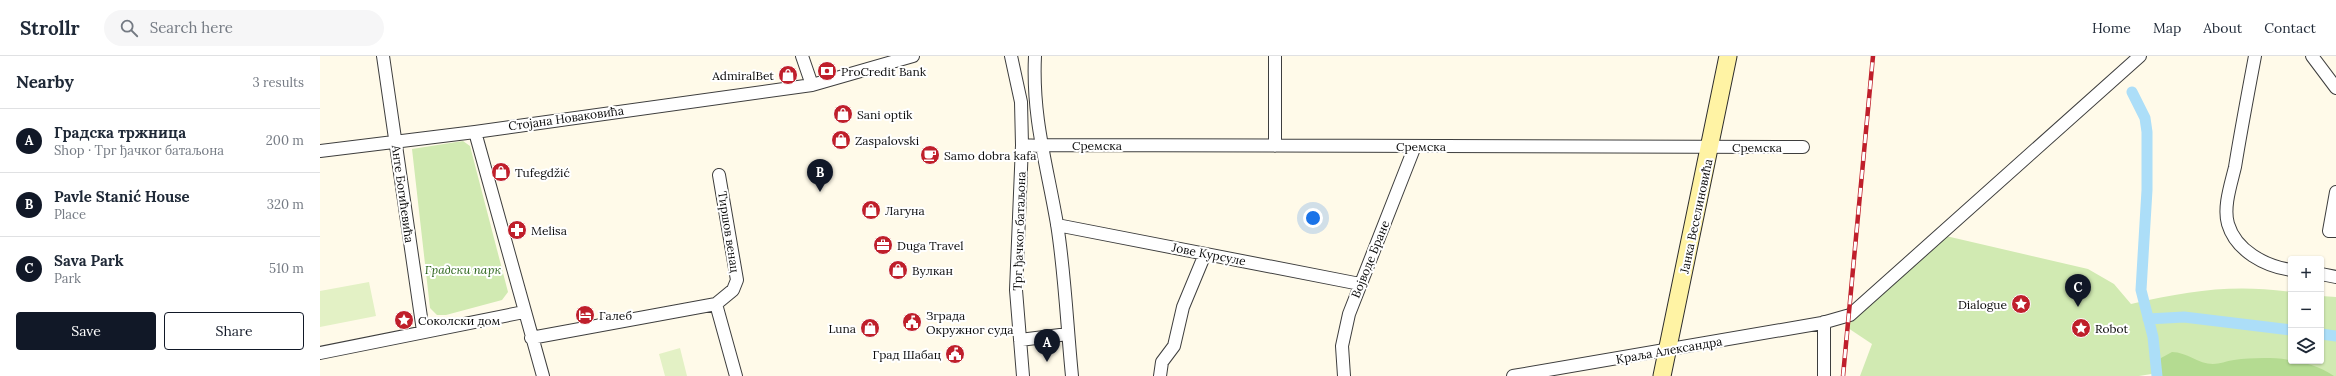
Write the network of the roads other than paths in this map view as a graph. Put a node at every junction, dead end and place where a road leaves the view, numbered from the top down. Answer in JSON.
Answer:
{"nodes":[{"id":1,"x":383,"y":56,"type":"edge"},
{"id":2,"x":802,"y":56,"type":"edge"},
{"id":3,"x":913,"y":56,"type":"edge"},
{"id":4,"x":1011,"y":56,"type":"edge"},
{"id":5,"x":1035,"y":56,"type":"edge"},
{"id":6,"x":1275,"y":56,"type":"edge"},
{"id":7,"x":1728,"y":56,"type":"edge"},
{"id":8,"x":2140,"y":56,"type":"edge"},
{"id":9,"x":2255,"y":56,"type":"edge"},
{"id":10,"x":2312,"y":56,"type":"edge"},
{"id":11,"x":812,"y":85,"type":"junction"},
{"id":12,"x":2336,"y":88,"type":"edge"},
{"id":13,"x":475,"y":132,"type":"junction"},
{"id":14,"x":395,"y":143,"type":"junction"},
{"id":15,"x":1022,"y":145,"type":"junction"},
{"id":16,"x":1040,"y":145,"type":"junction"},
{"id":17,"x":1275,"y":146,"type":"junction"},
{"id":18,"x":1415,"y":146,"type":"junction"},
{"id":19,"x":1802,"y":147,"type":"dead end"},
{"id":20,"x":1710,"y":148,"type":"junction"},
{"id":21,"x":320,"y":151,"type":"edge"},
{"id":22,"x":719,"y":175,"type":"dead end"},
{"id":23,"x":2336,"y":192,"type":"edge"},
{"id":24,"x":1057,"y":225,"type":"junction"},
{"id":25,"x":2336,"y":231,"type":"edge"},
{"id":26,"x":1205,"y":254,"type":"junction"},
{"id":27,"x":2288,"y":269,"type":"edge"},
{"id":28,"x":2324,"y":275,"type":"edge"},
{"id":29,"x":2336,"y":277,"type":"edge"},
{"id":30,"x":1360,"y":284,"type":"junction"},
{"id":31,"x":710,"y":305,"type":"junction"},
{"id":32,"x":524,"y":312,"type":"junction"},
{"id":33,"x":1824,"y":322,"type":"junction"},
{"id":34,"x":423,"y":331,"type":"junction"},
{"id":35,"x":1068,"y":334,"type":"junction"},
{"id":36,"x":531,"y":338,"type":"junction"},
{"id":37,"x":1020,"y":340,"type":"junction"},
{"id":38,"x":1667,"y":350,"type":"junction"},
{"id":39,"x":320,"y":353,"type":"edge"},
{"id":40,"x":543,"y":376,"type":"edge"},
{"id":41,"x":736,"y":376,"type":"edge"},
{"id":42,"x":1023,"y":376,"type":"edge"},
{"id":43,"x":1072,"y":376,"type":"edge"},
{"id":44,"x":1160,"y":376,"type":"edge"},
{"id":45,"x":1344,"y":376,"type":"edge"},
{"id":46,"x":1513,"y":376,"type":"edge"},
{"id":47,"x":1662,"y":376,"type":"edge"},
{"id":48,"x":1824,"y":376,"type":"edge"}],
"edges":[{"from":1,"to":14,"type":"street","name":"Анте Богићевића"},
{"from":2,"to":11,"type":"street"},
{"from":3,"to":11,"type":"street","name":"Стојана Новаковића"},
{"from":4,"to":15,"type":"street","name":"Трг ђачког батаљона"},
{"from":5,"to":16,"type":"street","name":"Трг ђачког батаљона"},
{"from":6,"to":17,"type":"street"},
{"from":7,"to":20,"type":"main road","name":"Јанка Веселиновића"},
{"from":8,"to":33,"type":"street","name":"Краља Александра"},
{"from":9,"to":27,"type":"street"},
{"from":10,"to":12,"type":"street"},
{"from":11,"to":13,"type":"street","name":"Стојана Новаковића"},
{"from":13,"to":14,"type":"street","name":"Стојана Новаковића"},
{"from":13,"to":32,"type":"street"},
{"from":14,"to":21,"type":"street","name":"Стојана Новаковића"},
{"from":14,"to":34,"type":"street","name":"Анте Богићевића"},
{"from":15,"to":16,"type":"street"},
{"from":15,"to":37,"type":"street","name":"Трг ђачког батаљона"},
{"from":16,"to":17,"type":"street","name":"Сремска"},
{"from":16,"to":24,"type":"street","name":"Трг ђачког батаљона"},
{"from":17,"to":18,"type":"street","name":"Сремска"},
{"from":18,"to":20,"type":"street","name":"Сремска"},
{"from":18,"to":30,"type":"street","name":"Војводе Бране"},
{"from":19,"to":20,"type":"street","name":"Сремска"},
{"from":20,"to":38,"type":"main road","name":"Јанка Веселиновића"},
{"from":22,"to":31,"type":"street","name":"Тиршов венац"},
{"from":23,"to":25,"type":"street"},
{"from":24,"to":26,"type":"street","name":"Јове Курсуле"},
{"from":24,"to":35,"type":"street","name":"Трг ђачког батаљона"},
{"from":26,"to":30,"type":"street","name":"Јове Курсуле"},
{"from":26,"to":44,"type":"street"},
{"from":28,"to":29,"type":"street"},
{"from":30,"to":45,"type":"street","name":"Војводе Бране"},
{"from":31,"to":36,"type":"street","name":"Тиршов венац"},
{"from":31,"to":41,"type":"street"},
{"from":32,"to":34,"type":"street"},
{"from":32,"to":36,"type":"street"},
{"from":33,"to":38,"type":"street","name":"Краља Александра"},
{"from":33,"to":48,"type":"street"},
{"from":34,"to":39,"type":"street"},
{"from":35,"to":37,"type":"street"},
{"from":35,"to":43,"type":"street","name":"Трг ђачког батаљона"},
{"from":36,"to":40,"type":"street"},
{"from":37,"to":42,"type":"street","name":"Трг ђачког батаљона"},
{"from":38,"to":46,"type":"street","name":"Краља Александра"},
{"from":38,"to":47,"type":"main road","name":"Јанка Веселиновића"}]}
